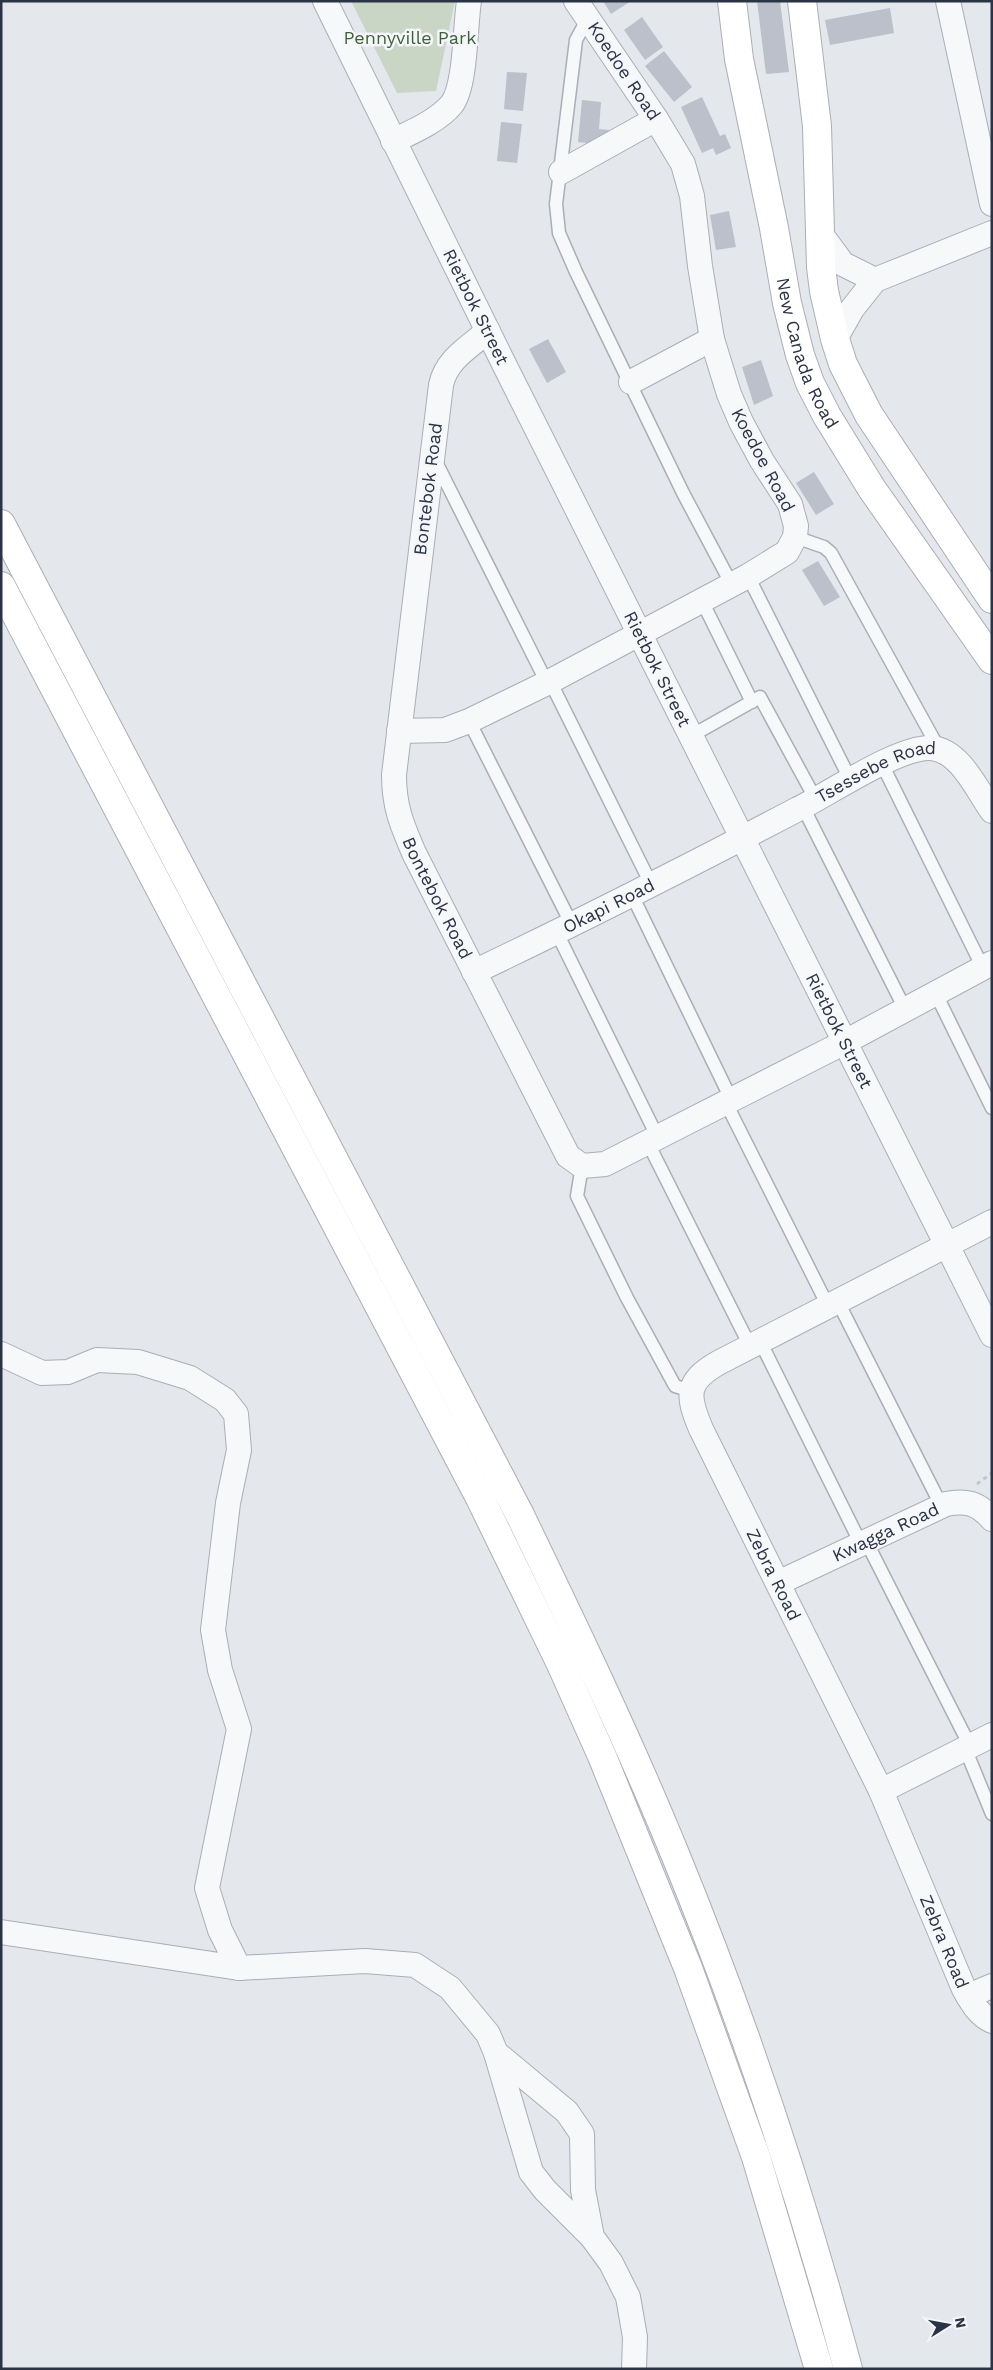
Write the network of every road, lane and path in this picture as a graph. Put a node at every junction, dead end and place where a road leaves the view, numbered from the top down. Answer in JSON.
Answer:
{"nodes":[{"id":1,"x":325,"y":1,"type":"edge"},
{"id":2,"x":468,"y":1,"type":"edge"},
{"id":3,"x":732,"y":1,"type":"edge"},
{"id":4,"x":743,"y":1,"type":"edge"},
{"id":5,"x":794,"y":1,"type":"edge"},
{"id":6,"x":802,"y":1,"type":"edge"},
{"id":7,"x":948,"y":1,"type":"edge"},
{"id":8,"x":582,"y":10,"type":"edge"},
{"id":9,"x":656,"y":119,"type":"junction"},
{"id":10,"x":393,"y":141,"type":"junction"},
{"id":11,"x":561,"y":172,"type":"junction"},
{"id":12,"x":992,"y":204,"type":"edge"},
{"id":13,"x":820,"y":233,"type":"junction"},
{"id":14,"x":992,"y":233,"type":"edge"},
{"id":15,"x":875,"y":280,"type":"junction"},
{"id":16,"x":488,"y":331,"type":"junction"},
{"id":17,"x":712,"y":339,"type":"junction"},
{"id":18,"x":835,"y":339,"type":"junction"},
{"id":19,"x":822,"y":376,"type":"dead end"},
{"id":20,"x":631,"y":382,"type":"junction"},
{"id":21,"x":841,"y":415,"type":"dead end"},
{"id":22,"x":432,"y":453,"type":"junction"},
{"id":23,"x":874,"y":468,"type":"dead end"},
{"id":24,"x":1,"y":524,"type":"edge"},
{"id":25,"x":795,"y":537,"type":"junction"},
{"id":26,"x":948,"y":575,"type":"dead end"},
{"id":27,"x":740,"y":581,"type":"junction"},
{"id":28,"x":1,"y":586,"type":"edge"},
{"id":29,"x":992,"y":599,"type":"edge"},
{"id":30,"x":702,"y":601,"type":"junction"},
{"id":31,"x":992,"y":615,"type":"edge"},
{"id":32,"x":640,"y":635,"type":"junction"},
{"id":33,"x":992,"y":638,"type":"edge"},
{"id":34,"x":992,"y":660,"type":"edge"},
{"id":35,"x":549,"y":682,"type":"junction"},
{"id":36,"x":752,"y":702,"type":"junction"},
{"id":37,"x":469,"y":722,"type":"junction"},
{"id":38,"x":399,"y":731,"type":"junction"},
{"id":39,"x":691,"y":736,"type":"junction"},
{"id":40,"x":939,"y":749,"type":"junction"},
{"id":41,"x":882,"y":764,"type":"junction"},
{"id":42,"x":850,"y":780,"type":"junction"},
{"id":43,"x":809,"y":804,"type":"junction"},
{"id":44,"x":992,"y":811,"type":"edge"},
{"id":45,"x":742,"y":838,"type":"junction"},
{"id":46,"x":642,"y":891,"type":"junction"},
{"id":47,"x":564,"y":929,"type":"junction"},
{"id":48,"x":988,"y":965,"type":"edge"},
{"id":49,"x":474,"y":972,"type":"junction"},
{"id":50,"x":936,"y":994,"type":"junction"},
{"id":51,"x":905,"y":1009,"type":"junction"},
{"id":52,"x":845,"y":1042,"type":"junction"},
{"id":53,"x":729,"y":1102,"type":"junction"},
{"id":54,"x":992,"y":1108,"type":"edge"},
{"id":55,"x":653,"y":1140,"type":"junction"},
{"id":56,"x":582,"y":1166,"type":"junction"},
{"id":57,"x":992,"y":1222,"type":"edge"},
{"id":58,"x":947,"y":1246,"type":"junction"},
{"id":59,"x":833,"y":1304,"type":"junction"},
{"id":60,"x":992,"y":1335,"type":"edge"},
{"id":61,"x":755,"y":1343,"type":"junction"},
{"id":62,"x":1,"y":1354,"type":"edge"},
{"id":63,"x":691,"y":1391,"type":"junction"},
{"id":64,"x":941,"y":1505,"type":"junction"},
{"id":65,"x":992,"y":1519,"type":"edge"},
{"id":66,"x":863,"y":1543,"type":"junction"},
{"id":67,"x":778,"y":1583,"type":"junction"},
{"id":68,"x":992,"y":1734,"type":"edge"},
{"id":69,"x":968,"y":1747,"type":"junction"},
{"id":70,"x":882,"y":1791,"type":"junction"},
{"id":71,"x":992,"y":1814,"type":"edge"},
{"id":72,"x":1,"y":1932,"type":"edge"},
{"id":73,"x":239,"y":1968,"type":"junction"},
{"id":74,"x":992,"y":1986,"type":"edge"},
{"id":75,"x":968,"y":1996,"type":"junction"},
{"id":76,"x":992,"y":2021,"type":"edge"},
{"id":77,"x":496,"y":2052,"type":"junction"},
{"id":78,"x":592,"y":2237,"type":"junction"},
{"id":79,"x":634,"y":2369,"type":"edge"},
{"id":80,"x":819,"y":2369,"type":"edge"},
{"id":81,"x":848,"y":2369,"type":"edge"}],
"edges":[{"from":1,"to":10,"type":"street","name":"Rietbok Street"},
{"from":2,"to":10,"type":"street"},
{"from":3,"to":34,"type":"main road","name":"New Canada Road"},
{"from":4,"to":19,"type":"lane","name":"New Canada Road"},
{"from":5,"to":31,"type":"lane","name":"New Canada Road"},
{"from":6,"to":13,"type":"main road","name":"New Canada Road"},
{"from":7,"to":12,"type":"street"},
{"from":8,"to":9,"type":"street","name":"Koedoe Road"},
{"from":8,"to":11,"type":"lane"},
{"from":9,"to":11,"type":"street"},
{"from":9,"to":17,"type":"street","name":"Koedoe Road"},
{"from":10,"to":16,"type":"street","name":"Rietbok Street"},
{"from":11,"to":20,"type":"lane"},
{"from":13,"to":15,"type":"street"},
{"from":13,"to":18,"type":"main road","name":"New Canada Road"},
{"from":14,"to":15,"type":"street"},
{"from":15,"to":18,"type":"street"},
{"from":16,"to":22,"type":"street","name":"Bontebok Road"},
{"from":16,"to":32,"type":"street","name":"Rietbok Street"},
{"from":17,"to":20,"type":"street"},
{"from":17,"to":25,"type":"street","name":"Koedoe Road"},
{"from":18,"to":29,"type":"main road","name":"New Canada Road"},
{"from":20,"to":27,"type":"lane"},
{"from":21,"to":23,"type":"lane","name":"New Canada Road"},
{"from":22,"to":35,"type":"lane"},
{"from":22,"to":38,"type":"street","name":"Bontebok Road"},
{"from":24,"to":81,"type":"main road"},
{"from":25,"to":27,"type":"street","name":"Koedoe Road"},
{"from":25,"to":40,"type":"lane"},
{"from":26,"to":33,"type":"lane"},
{"from":27,"to":30,"type":"street","name":"Koedoe Road"},
{"from":27,"to":42,"type":"lane"},
{"from":28,"to":80,"type":"main road"},
{"from":30,"to":32,"type":"street","name":"Koedoe Road"},
{"from":30,"to":36,"type":"lane"},
{"from":32,"to":35,"type":"street","name":"Koedoe Road"},
{"from":32,"to":39,"type":"street","name":"Rietbok Street"},
{"from":35,"to":37,"type":"street","name":"Koedoe Road"},
{"from":35,"to":46,"type":"lane"},
{"from":36,"to":39,"type":"lane"},
{"from":36,"to":43,"type":"lane"},
{"from":37,"to":38,"type":"street","name":"Koedoe Road"},
{"from":37,"to":47,"type":"lane"},
{"from":38,"to":49,"type":"street","name":"Bontebok Road"},
{"from":39,"to":45,"type":"street","name":"Rietbok Street"},
{"from":40,"to":41,"type":"street","name":"Tsessebe Road"},
{"from":40,"to":44,"type":"street","name":"Tsessebe Road"},
{"from":41,"to":42,"type":"street","name":"Tsessebe Road"},
{"from":41,"to":48,"type":"lane"},
{"from":42,"to":43,"type":"street","name":"Tsessebe Road"},
{"from":43,"to":45,"type":"street","name":"Tsessebe Road"},
{"from":43,"to":51,"type":"lane"},
{"from":45,"to":46,"type":"street","name":"Okapi Road"},
{"from":45,"to":52,"type":"street","name":"Rietbok Street"},
{"from":46,"to":47,"type":"street","name":"Okapi Road"},
{"from":46,"to":53,"type":"lane"},
{"from":47,"to":49,"type":"street","name":"Okapi Road"},
{"from":47,"to":55,"type":"lane"},
{"from":48,"to":50,"type":"street"},
{"from":49,"to":56,"type":"street","name":"Bontebok Road"},
{"from":50,"to":51,"type":"street"},
{"from":50,"to":54,"type":"lane"},
{"from":51,"to":52,"type":"street"},
{"from":52,"to":53,"type":"street"},
{"from":52,"to":58,"type":"street","name":"Rietbok Street"},
{"from":53,"to":55,"type":"street"},
{"from":53,"to":59,"type":"lane"},
{"from":55,"to":56,"type":"street"},
{"from":55,"to":61,"type":"lane"},
{"from":56,"to":63,"type":"lane"},
{"from":57,"to":58,"type":"street"},
{"from":58,"to":59,"type":"street"},
{"from":58,"to":60,"type":"street","name":"Rietbok Street"},
{"from":59,"to":61,"type":"street"},
{"from":59,"to":64,"type":"lane"},
{"from":61,"to":63,"type":"street"},
{"from":61,"to":66,"type":"lane"},
{"from":62,"to":73,"type":"street"},
{"from":63,"to":67,"type":"street","name":"Zebra Road"},
{"from":64,"to":65,"type":"street","name":"Kwagga Road"},
{"from":64,"to":66,"type":"street","name":"Kwagga Road"},
{"from":66,"to":67,"type":"street","name":"Kwagga Road"},
{"from":66,"to":69,"type":"lane"},
{"from":67,"to":70,"type":"street","name":"Zebra Road"},
{"from":68,"to":69,"type":"street"},
{"from":69,"to":70,"type":"street"},
{"from":69,"to":71,"type":"lane"},
{"from":70,"to":75,"type":"street","name":"Zebra Road"},
{"from":72,"to":73,"type":"street"},
{"from":73,"to":77,"type":"street"},
{"from":74,"to":75,"type":"street"},
{"from":75,"to":76,"type":"street","name":"Zebra Road"},
{"from":77,"to":78,"type":"street"},
{"from":77,"to":78,"type":"street"},
{"from":78,"to":79,"type":"street"}]}
